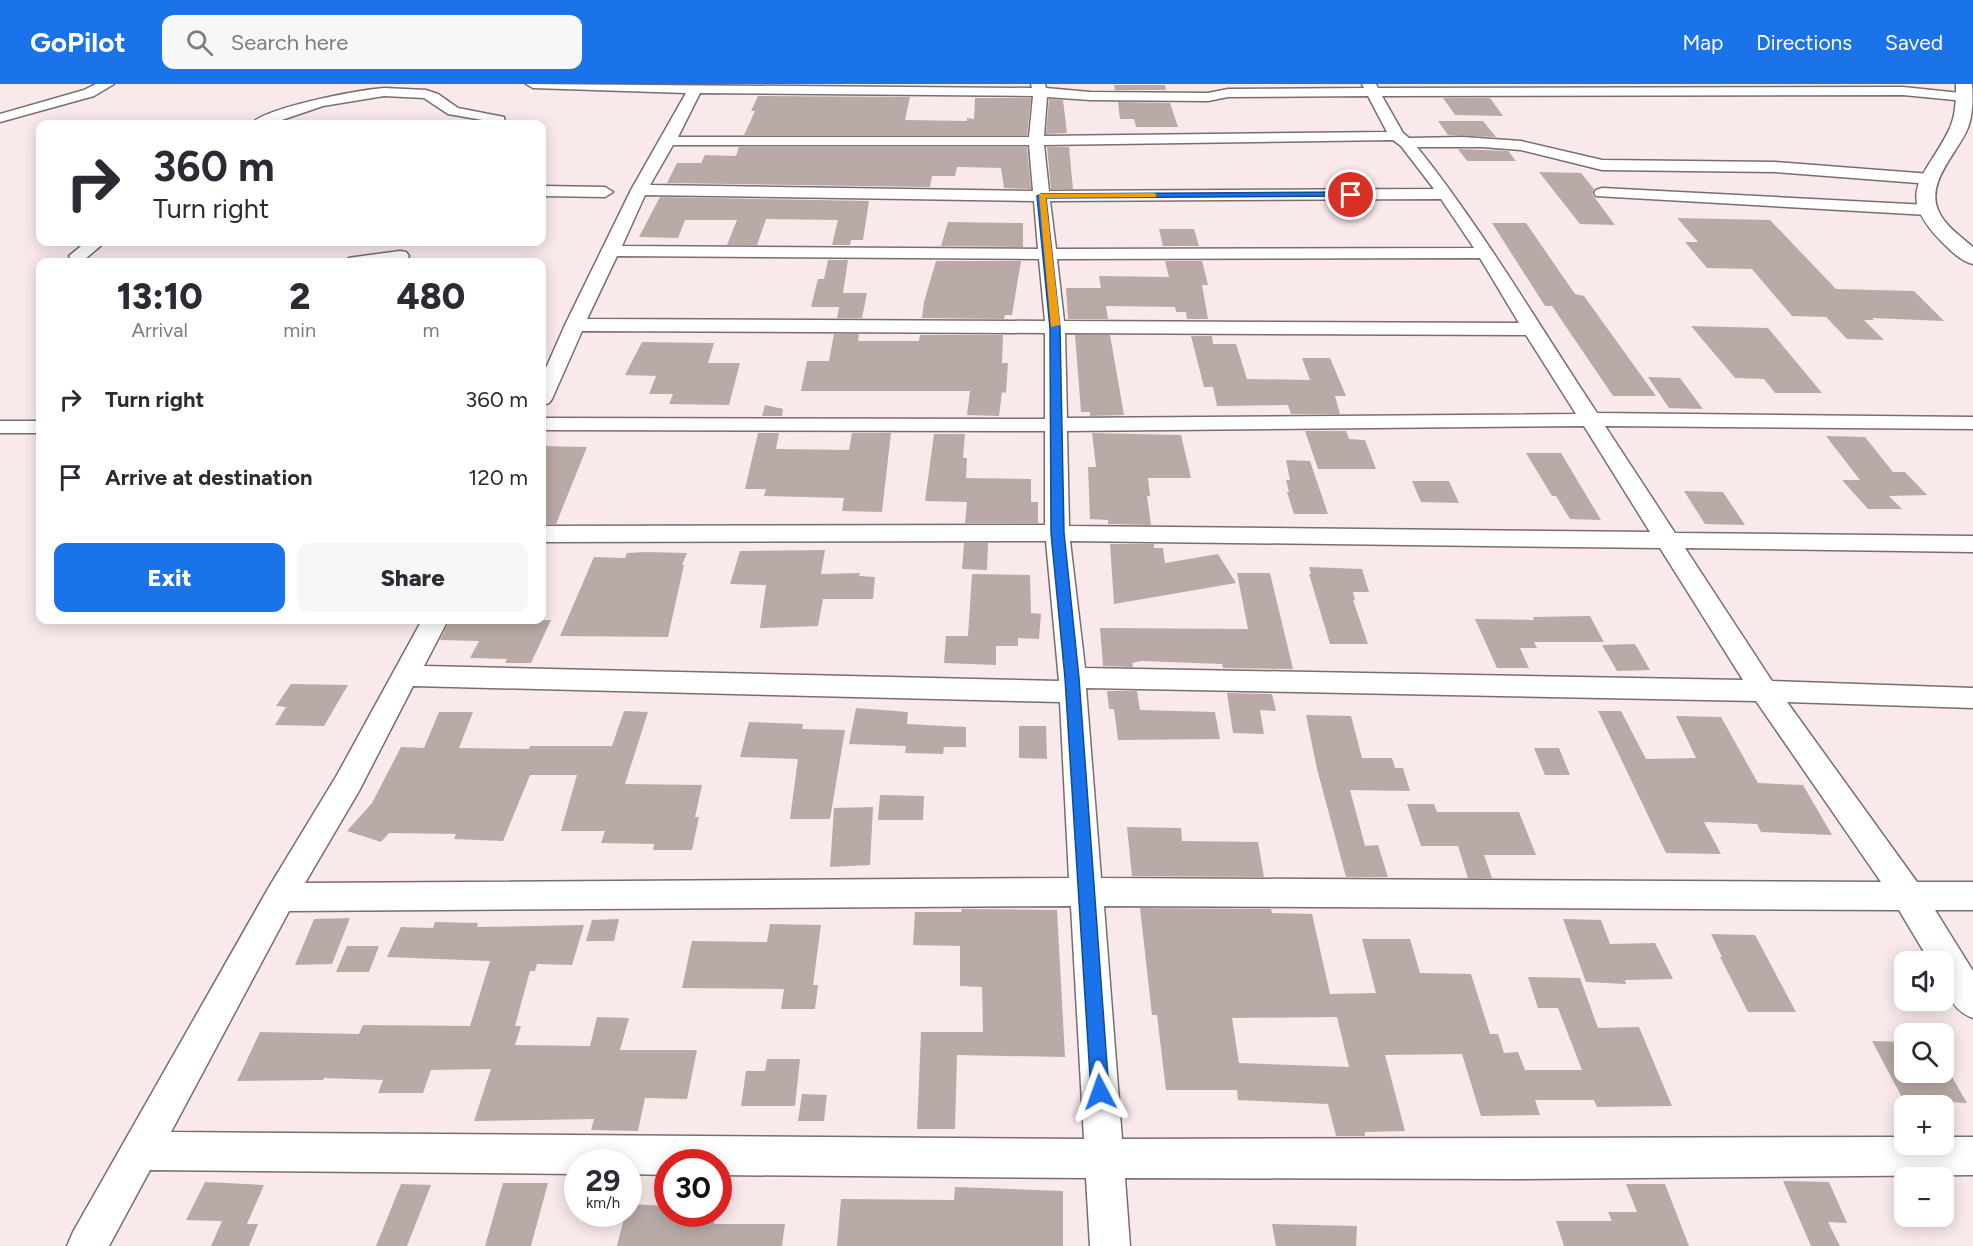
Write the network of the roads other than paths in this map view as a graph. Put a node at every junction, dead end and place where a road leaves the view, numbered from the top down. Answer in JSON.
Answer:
{"nodes":[{"id":1,"x":108,"y":84,"type":"edge"},
{"id":2,"x":533,"y":84,"type":"edge"},
{"id":3,"x":1734,"y":84,"type":"edge"},
{"id":4,"x":696,"y":87,"type":"edge"},
{"id":5,"x":1039,"y":88,"type":"edge"},
{"id":6,"x":1371,"y":88,"type":"edge"},
{"id":7,"x":1964,"y":91,"type":"edge"},
{"id":8,"x":1756,"y":93,"type":"junction"},
{"id":9,"x":0,"y":118,"type":"edge"},
{"id":10,"x":268,"y":120,"type":"edge"},
{"id":11,"x":498,"y":120,"type":"edge"},
{"id":12,"x":1401,"y":140,"type":"junction"},
{"id":13,"x":668,"y":141,"type":"junction"},
{"id":14,"x":1036,"y":141,"type":"junction"},
{"id":15,"x":1931,"y":179,"type":"junction"},
{"id":16,"x":639,"y":190,"type":"junction"},
{"id":17,"x":546,"y":191,"type":"edge"},
{"id":18,"x":604,"y":192,"type":"dead end"},
{"id":19,"x":1602,"y":193,"type":"dead end"},
{"id":20,"x":1446,"y":194,"type":"junction"},
{"id":21,"x":1041,"y":196,"type":"junction"},
{"id":22,"x":1928,"y":210,"type":"junction"},
{"id":23,"x":91,"y":246,"type":"edge"},
{"id":24,"x":409,"y":246,"type":"edge"},
{"id":25,"x":611,"y":251,"type":"junction"},
{"id":26,"x":1486,"y":253,"type":"junction"},
{"id":27,"x":1048,"y":254,"type":"junction"},
{"id":28,"x":78,"y":256,"type":"dead end"},
{"id":29,"x":399,"y":258,"type":"edge"},
{"id":30,"x":1973,"y":258,"type":"edge"},
{"id":31,"x":575,"y":325,"type":"junction"},
{"id":32,"x":1055,"y":328,"type":"junction"},
{"id":33,"x":1532,"y":329,"type":"junction"},
{"id":34,"x":546,"y":390,"type":"edge"},
{"id":35,"x":1591,"y":420,"type":"junction"},
{"id":36,"x":1973,"y":423,"type":"edge"},
{"id":37,"x":546,"y":424,"type":"edge"},
{"id":38,"x":1057,"y":425,"type":"junction"},
{"id":39,"x":36,"y":427,"type":"edge"},
{"id":40,"x":0,"y":428,"type":"edge"},
{"id":41,"x":1058,"y":533,"type":"junction"},
{"id":42,"x":546,"y":534,"type":"edge"},
{"id":43,"x":1667,"y":539,"type":"junction"},
{"id":44,"x":1973,"y":544,"type":"edge"},
{"id":45,"x":433,"y":624,"type":"edge"},
{"id":46,"x":407,"y":676,"type":"junction"},
{"id":47,"x":1073,"y":685,"type":"junction"},
{"id":48,"x":1764,"y":691,"type":"junction"},
{"id":49,"x":1973,"y":698,"type":"edge"},
{"id":50,"x":1085,"y":892,"type":"junction"},
{"id":51,"x":1908,"y":895,"type":"junction"},
{"id":52,"x":1973,"y":896,"type":"edge"},
{"id":53,"x":280,"y":897,"type":"junction"},
{"id":54,"x":1973,"y":1002,"type":"edge"},
{"id":55,"x":140,"y":1151,"type":"junction"},
{"id":56,"x":1973,"y":1156,"type":"edge"},
{"id":57,"x":1105,"y":1158,"type":"junction"},
{"id":58,"x":87,"y":1246,"type":"edge"},
{"id":59,"x":1110,"y":1246,"type":"edge"}],
"edges":[{"from":1,"to":9,"type":"street"},
{"from":2,"to":4,"type":"street"},
{"from":3,"to":8,"type":"street"},
{"from":4,"to":5,"type":"street"},
{"from":4,"to":13,"type":"street"},
{"from":5,"to":6,"type":"street"},
{"from":5,"to":14,"type":"street"},
{"from":6,"to":8,"type":"street"},
{"from":6,"to":12,"type":"street"},
{"from":7,"to":8,"type":"street"},
{"from":7,"to":15,"type":"main road"},
{"from":10,"to":11,"type":"street"},
{"from":12,"to":14,"type":"street"},
{"from":12,"to":15,"type":"street"},
{"from":12,"to":20,"type":"street"},
{"from":13,"to":14,"type":"street"},
{"from":13,"to":16,"type":"street"},
{"from":14,"to":21,"type":"street"},
{"from":15,"to":22,"type":"main road"},
{"from":16,"to":21,"type":"street"},
{"from":16,"to":25,"type":"street"},
{"from":17,"to":18,"type":"street"},
{"from":19,"to":22,"type":"street"},
{"from":20,"to":21,"type":"street"},
{"from":20,"to":26,"type":"street"},
{"from":21,"to":27,"type":"street"},
{"from":22,"to":30,"type":"main road"},
{"from":23,"to":28,"type":"street"},
{"from":24,"to":29,"type":"street"},
{"from":25,"to":27,"type":"street"},
{"from":25,"to":31,"type":"street"},
{"from":26,"to":27,"type":"street"},
{"from":26,"to":33,"type":"street"},
{"from":27,"to":32,"type":"street"},
{"from":31,"to":32,"type":"street"},
{"from":31,"to":34,"type":"street"},
{"from":32,"to":33,"type":"street"},
{"from":32,"to":38,"type":"street"},
{"from":33,"to":35,"type":"street"},
{"from":35,"to":36,"type":"street"},
{"from":35,"to":38,"type":"street"},
{"from":35,"to":43,"type":"street"},
{"from":37,"to":38,"type":"street"},
{"from":38,"to":41,"type":"street"},
{"from":39,"to":40,"type":"street"},
{"from":41,"to":42,"type":"street"},
{"from":41,"to":43,"type":"street"},
{"from":41,"to":47,"type":"street"},
{"from":43,"to":44,"type":"street"},
{"from":43,"to":48,"type":"street"},
{"from":45,"to":46,"type":"street"},
{"from":46,"to":47,"type":"street"},
{"from":46,"to":53,"type":"street"},
{"from":47,"to":48,"type":"street"},
{"from":47,"to":50,"type":"street"},
{"from":48,"to":49,"type":"street"},
{"from":48,"to":51,"type":"street"},
{"from":50,"to":51,"type":"street"},
{"from":50,"to":53,"type":"street"},
{"from":50,"to":57,"type":"street"},
{"from":51,"to":52,"type":"street"},
{"from":51,"to":54,"type":"street"},
{"from":53,"to":55,"type":"street"},
{"from":55,"to":57,"type":"street"},
{"from":55,"to":58,"type":"street"},
{"from":56,"to":57,"type":"street"},
{"from":57,"to":59,"type":"street"}]}
